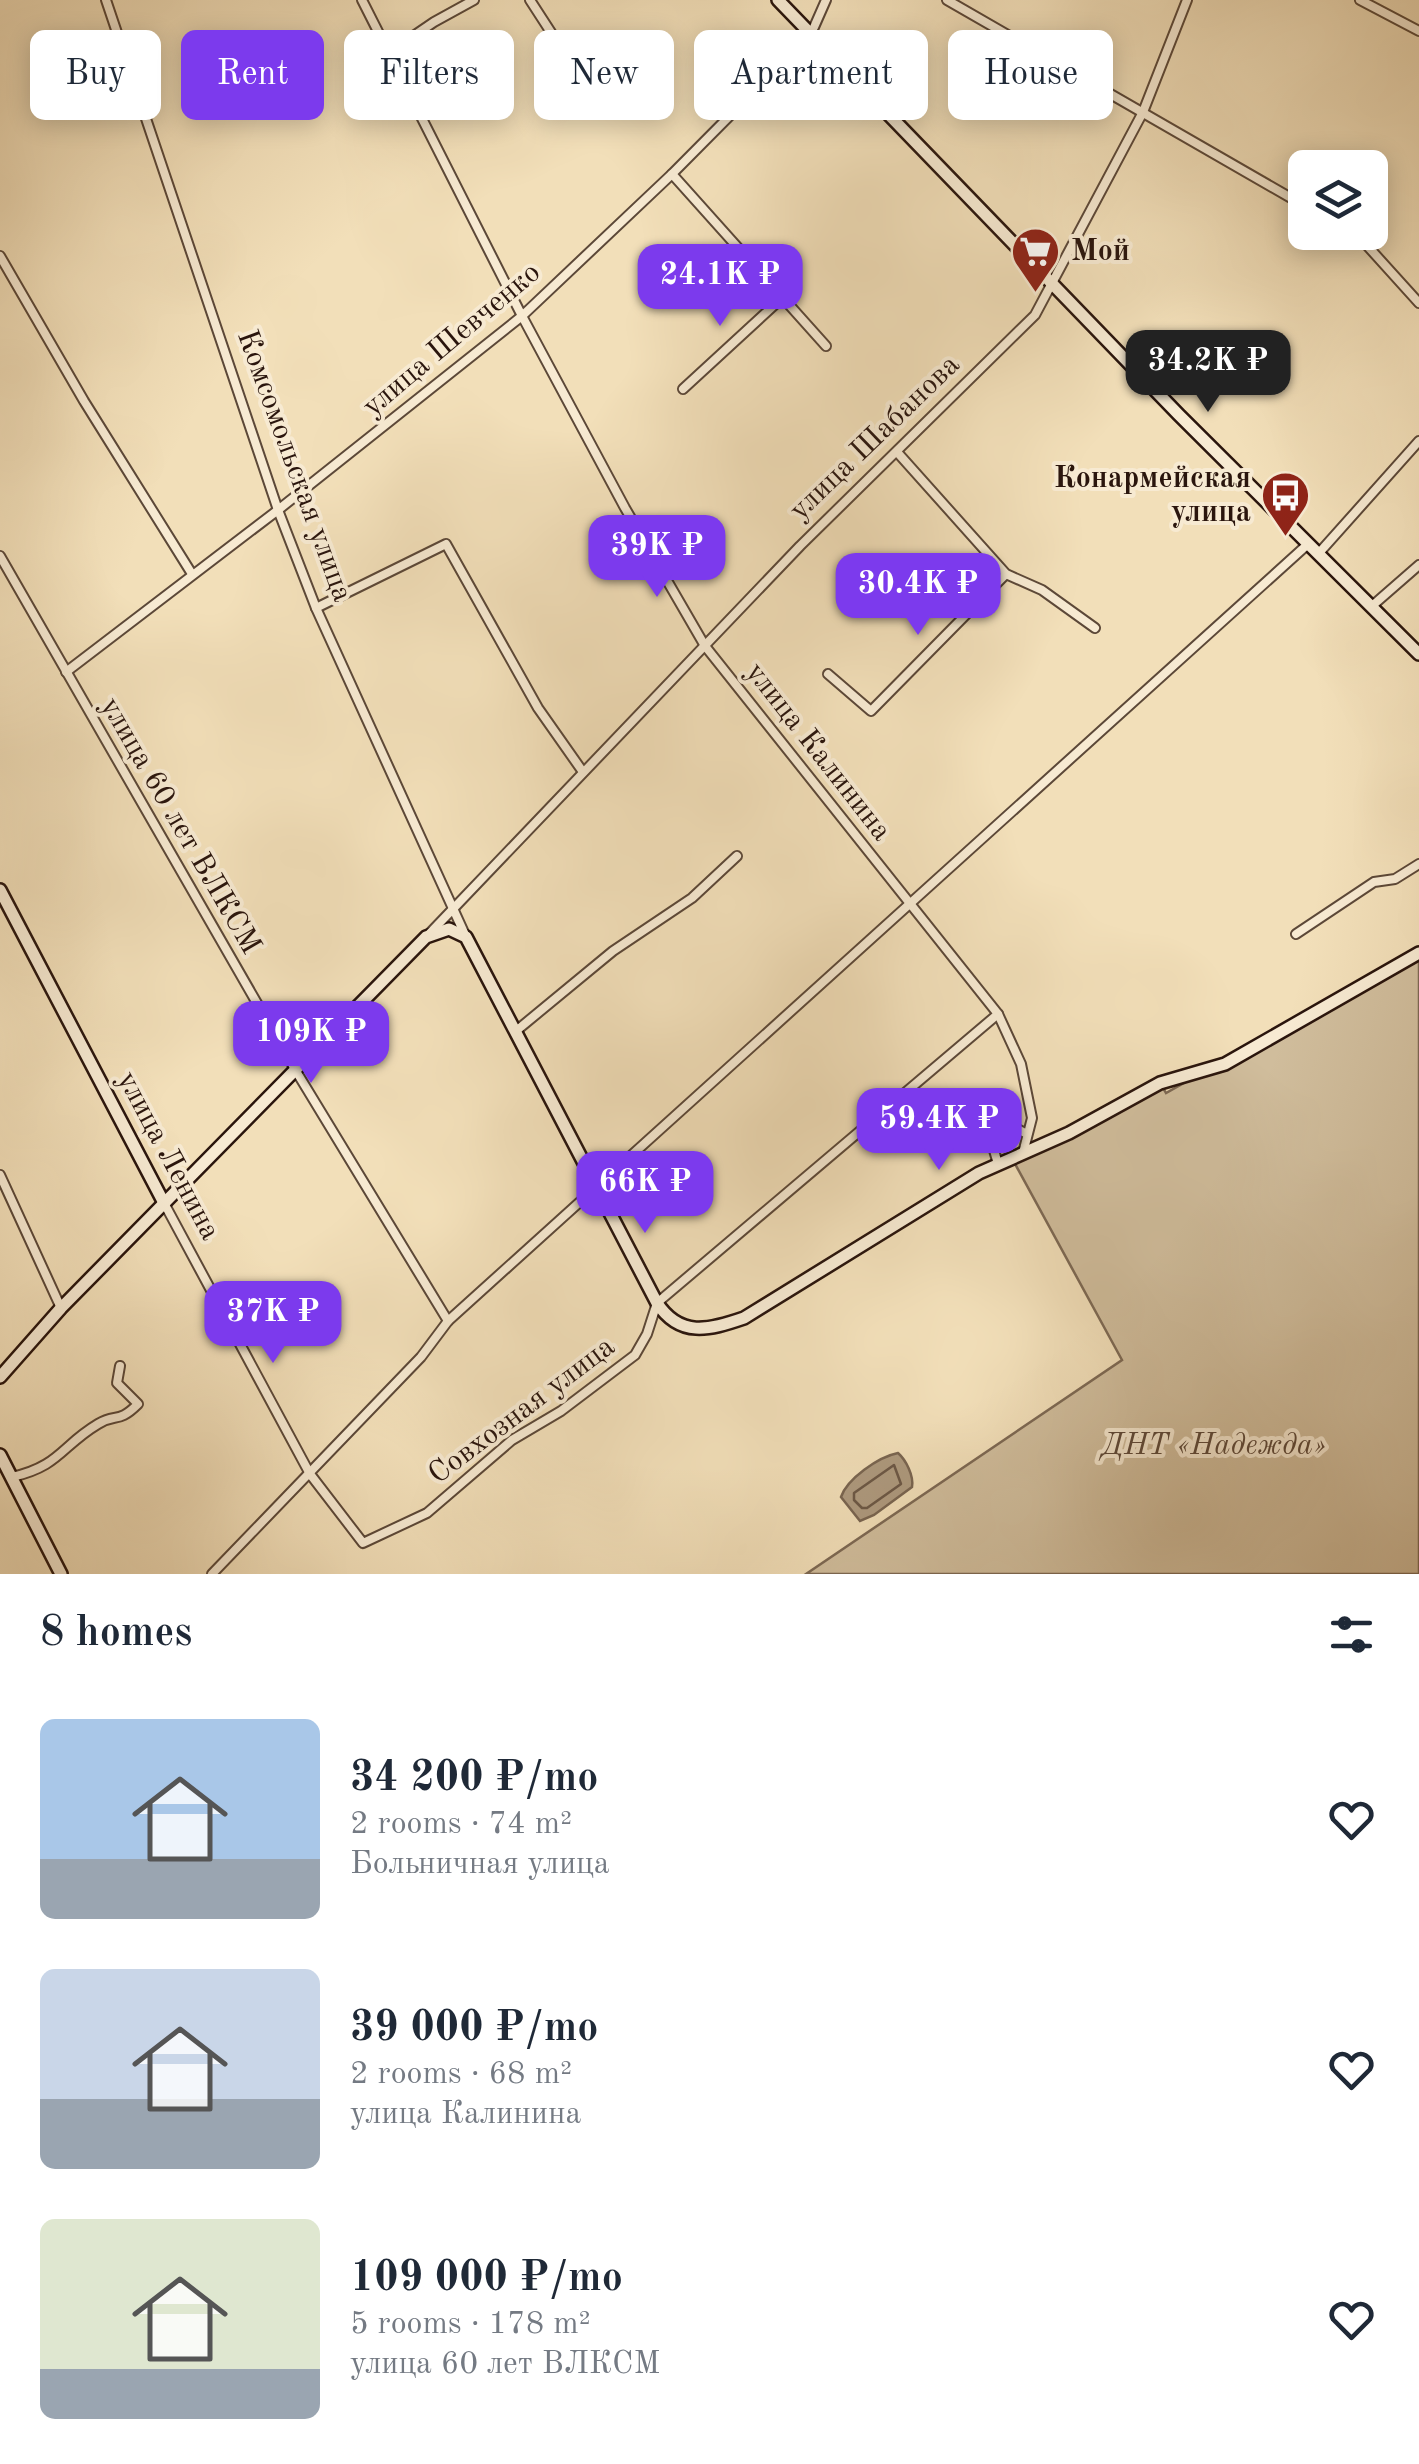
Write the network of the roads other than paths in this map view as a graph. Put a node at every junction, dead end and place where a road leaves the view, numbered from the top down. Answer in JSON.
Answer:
{"nodes":[{"id":1,"x":106,"y":0,"type":"edge"},
{"id":2,"x":362,"y":0,"type":"edge"},
{"id":3,"x":474,"y":0,"type":"edge"},
{"id":4,"x":530,"y":0,"type":"edge"},
{"id":5,"x":778,"y":0,"type":"edge"},
{"id":6,"x":826,"y":0,"type":"edge"},
{"id":7,"x":947,"y":0,"type":"edge"},
{"id":8,"x":1188,"y":0,"type":"edge"},
{"id":9,"x":1360,"y":0,"type":"edge"},
{"id":10,"x":378,"y":30,"type":"edge"},
{"id":11,"x":422,"y":30,"type":"edge"},
{"id":12,"x":549,"y":30,"type":"edge"},
{"id":13,"x":807,"y":30,"type":"edge"},
{"id":14,"x":813,"y":30,"type":"edge"},
{"id":15,"x":1419,"y":32,"type":"edge"},
{"id":16,"x":1143,"y":112,"type":"junction"},
{"id":17,"x":424,"y":120,"type":"edge"},
{"id":18,"x":726,"y":120,"type":"edge"},
{"id":19,"x":894,"y":120,"type":"edge"},
{"id":20,"x":672,"y":174,"type":"junction"},
{"id":21,"x":1288,"y":196,"type":"edge"},
{"id":22,"x":1373,"y":250,"type":"edge"},
{"id":23,"x":0,"y":256,"type":"edge"},
{"id":24,"x":1053,"y":286,"type":"junction"},
{"id":25,"x":783,"y":296,"type":"junction"},
{"id":26,"x":1419,"y":303,"type":"edge"},
{"id":27,"x":522,"y":316,"type":"junction"},
{"id":28,"x":826,"y":346,"type":"dead end"},
{"id":29,"x":683,"y":390,"type":"dead end"},
{"id":30,"x":1419,"y":440,"type":"edge"},
{"id":31,"x":897,"y":452,"type":"junction"},
{"id":32,"x":278,"y":510,"type":"junction"},
{"id":33,"x":1309,"y":543,"type":"junction"},
{"id":34,"x":1319,"y":553,"type":"junction"},
{"id":35,"x":0,"y":556,"type":"edge"},
{"id":36,"x":1419,"y":565,"type":"edge"},
{"id":37,"x":192,"y":574,"type":"junction"},
{"id":38,"x":1006,"y":574,"type":"junction"},
{"id":39,"x":1372,"y":606,"type":"junction"},
{"id":40,"x":316,"y":608,"type":"junction"},
{"id":41,"x":1094,"y":628,"type":"dead end"},
{"id":42,"x":705,"y":646,"type":"junction"},
{"id":43,"x":1419,"y":654,"type":"edge"},
{"id":44,"x":66,"y":672,"type":"junction"},
{"id":45,"x":828,"y":674,"type":"dead end"},
{"id":46,"x":583,"y":772,"type":"junction"},
{"id":47,"x":737,"y":856,"type":"dead end"},
{"id":48,"x":1419,"y":864,"type":"edge"},
{"id":49,"x":0,"y":890,"type":"edge"},
{"id":50,"x":911,"y":905,"type":"junction"},
{"id":51,"x":450,"y":909,"type":"junction"},
{"id":52,"x":1296,"y":934,"type":"dead end"},
{"id":53,"x":466,"y":937,"type":"junction"},
{"id":54,"x":426,"y":938,"type":"junction"},
{"id":55,"x":1419,"y":952,"type":"edge"},
{"id":56,"x":998,"y":1014,"type":"junction"},
{"id":57,"x":516,"y":1031,"type":"junction"},
{"id":58,"x":296,"y":1072,"type":"junction"},
{"id":59,"x":1027,"y":1134,"type":"junction"},
{"id":60,"x":1023,"y":1153,"type":"junction"},
{"id":61,"x":998,"y":1164,"type":"junction"},
{"id":62,"x":0,"y":1175,"type":"edge"},
{"id":63,"x":596,"y":1189,"type":"junction"},
{"id":64,"x":164,"y":1203,"type":"junction"},
{"id":65,"x":657,"y":1302,"type":"junction"},
{"id":66,"x":61,"y":1308,"type":"junction"},
{"id":67,"x":448,"y":1321,"type":"junction"},
{"id":68,"x":120,"y":1366,"type":"dead end"},
{"id":69,"x":0,"y":1377,"type":"edge"},
{"id":70,"x":0,"y":1455,"type":"edge"},
{"id":71,"x":310,"y":1474,"type":"junction"},
{"id":72,"x":12,"y":1477,"type":"junction"},
{"id":73,"x":363,"y":1543,"type":"joint"},
{"id":74,"x":61,"y":1574,"type":"edge"},
{"id":75,"x":212,"y":1574,"type":"edge"}],
"edges":[{"from":1,"to":32,"type":"street","name":"Комсомольская улица"},
{"from":2,"to":10,"type":"street","name":"улица Калинина"},
{"from":3,"to":11,"type":"street"},
{"from":4,"to":12,"type":"street"},
{"from":5,"to":13,"type":"street"},
{"from":6,"to":14,"type":"street","name":"улица Шевченко"},
{"from":7,"to":16,"type":"street"},
{"from":8,"to":16,"type":"street","name":"улица Шабанова"},
{"from":9,"to":15,"type":"street"},
{"from":16,"to":21,"type":"street"},
{"from":16,"to":24,"type":"street","name":"улица Шабанова"},
{"from":17,"to":27,"type":"street","name":"улица Калинина"},
{"from":18,"to":20,"type":"street","name":"улица Шевченко"},
{"from":19,"to":24,"type":"street"},
{"from":20,"to":25,"type":"street"},
{"from":20,"to":27,"type":"street","name":"улица Шевченко"},
{"from":22,"to":26,"type":"street"},
{"from":23,"to":37,"type":"street"},
{"from":24,"to":31,"type":"street","name":"улица Шабанова"},
{"from":24,"to":33,"type":"street"},
{"from":25,"to":28,"type":"street"},
{"from":25,"to":29,"type":"street"},
{"from":27,"to":32,"type":"street","name":"улица Шевченко"},
{"from":27,"to":42,"type":"street","name":"улица Калинина"},
{"from":30,"to":34,"type":"street"},
{"from":31,"to":38,"type":"street"},
{"from":31,"to":42,"type":"street","name":"улица Шабанова"},
{"from":32,"to":37,"type":"street","name":"улица Шевченко"},
{"from":32,"to":40,"type":"street","name":"Комсомольская улица"},
{"from":33,"to":34,"type":"street"},
{"from":33,"to":50,"type":"street"},
{"from":34,"to":39,"type":"street"},
{"from":35,"to":44,"type":"street","name":"улица 60 лет ВЛКСМ"},
{"from":36,"to":39,"type":"street"},
{"from":37,"to":44,"type":"street","name":"улица Шевченко"},
{"from":38,"to":41,"type":"street"},
{"from":38,"to":45,"type":"street"},
{"from":39,"to":43,"type":"street"},
{"from":40,"to":46,"type":"street"},
{"from":40,"to":51,"type":"street","name":"Комсомольская улица"},
{"from":42,"to":46,"type":"street","name":"улица Шабанова"},
{"from":42,"to":50,"type":"street","name":"улица Калинина"},
{"from":44,"to":58,"type":"street","name":"улица 60 лет ВЛКСМ"},
{"from":46,"to":51,"type":"street","name":"улица Шабанова"},
{"from":47,"to":57,"type":"street"},
{"from":48,"to":52,"type":"street"},
{"from":49,"to":64,"type":"street","name":"улица Ленина"},
{"from":50,"to":56,"type":"street","name":"улица Калинина"},
{"from":50,"to":63,"type":"street"},
{"from":51,"to":53,"type":"street","name":"Комсомольская улица"},
{"from":51,"to":54,"type":"street","name":"улица Шабанова"},
{"from":53,"to":54,"type":"street","name":"улица Шабанова"},
{"from":53,"to":57,"type":"street","name":"Комсомольская улица"},
{"from":54,"to":58,"type":"street","name":"улица Шабанова"},
{"from":55,"to":60,"type":"street"},
{"from":56,"to":59,"type":"street","name":"улица Калинина"},
{"from":56,"to":65,"type":"street","name":"Совхозная улица"},
{"from":57,"to":63,"type":"street","name":"Комсомольская улица"},
{"from":58,"to":64,"type":"street","name":"улица Шабанова"},
{"from":58,"to":67,"type":"street","name":"улица 60 лет ВЛКСМ"},
{"from":59,"to":60,"type":"street","name":"улица Калинина"},
{"from":59,"to":61,"type":"street"},
{"from":60,"to":61,"type":"street"},
{"from":61,"to":65,"type":"street"},
{"from":62,"to":66,"type":"street"},
{"from":63,"to":65,"type":"street","name":"Комсомольская улица"},
{"from":63,"to":67,"type":"street"},
{"from":64,"to":66,"type":"street","name":"улица Шабанова"},
{"from":64,"to":71,"type":"street","name":"улица Ленина"},
{"from":65,"to":73,"type":"street","name":"Совхозная улица"},
{"from":66,"to":69,"type":"street","name":"улица Шабанова"},
{"from":67,"to":71,"type":"street"},
{"from":68,"to":72,"type":"street"},
{"from":70,"to":72,"type":"street"},
{"from":71,"to":73,"type":"street","name":"улица Ленина"},
{"from":71,"to":75,"type":"street"},
{"from":72,"to":74,"type":"street"}]}
